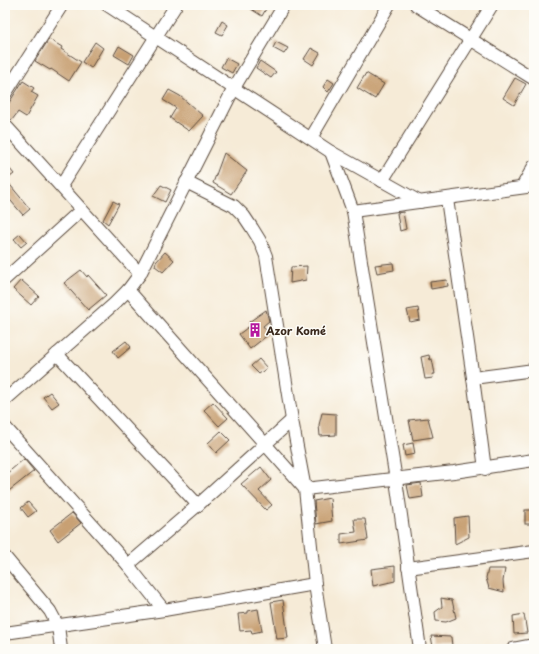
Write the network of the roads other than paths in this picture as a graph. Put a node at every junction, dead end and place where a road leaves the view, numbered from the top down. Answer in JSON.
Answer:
{"nodes":[{"id":1,"x":62,"y":5,"type":"edge"},
{"id":2,"x":107,"y":5,"type":"edge"},
{"id":3,"x":176,"y":5,"type":"edge"},
{"id":4,"x":284,"y":5,"type":"edge"},
{"id":5,"x":389,"y":5,"type":"edge"},
{"id":6,"x":416,"y":5,"type":"edge"},
{"id":7,"x":492,"y":5,"type":"edge"},
{"id":8,"x":156,"y":36,"type":"junction"},
{"id":9,"x":471,"y":39,"type":"junction"},
{"id":10,"x":534,"y":79,"type":"edge"},
{"id":11,"x":234,"y":88,"type":"junction"},
{"id":12,"x":5,"y":94,"type":"edge"},
{"id":13,"x":5,"y":125,"type":"edge"},
{"id":14,"x":311,"y":138,"type":"junction"},
{"id":15,"x":331,"y":152,"type":"junction"},
{"id":16,"x":534,"y":166,"type":"edge"},
{"id":17,"x":382,"y":181,"type":"junction"},
{"id":18,"x":186,"y":182,"type":"junction"},
{"id":19,"x":61,"y":186,"type":"junction"},
{"id":20,"x":528,"y":187,"type":"edge"},
{"id":21,"x":447,"y":199,"type":"junction"},
{"id":22,"x":420,"y":202,"type":"junction"},
{"id":23,"x":81,"y":210,"type":"junction"},
{"id":24,"x":353,"y":212,"type":"junction"},
{"id":25,"x":8,"y":271,"type":"edge"},
{"id":26,"x":140,"y":274,"type":"junction"},
{"id":27,"x":128,"y":290,"type":"junction"},
{"id":28,"x":57,"y":354,"type":"junction"},
{"id":29,"x":534,"y":370,"type":"edge"},
{"id":30,"x":473,"y":378,"type":"junction"},
{"id":31,"x":5,"y":400,"type":"edge"},
{"id":32,"x":292,"y":420,"type":"junction"},
{"id":33,"x":5,"y":427,"type":"edge"},
{"id":34,"x":265,"y":445,"type":"junction"},
{"id":35,"x":534,"y":460,"type":"edge"},
{"id":36,"x":485,"y":468,"type":"junction"},
{"id":37,"x":396,"y":480,"type":"junction"},
{"id":38,"x":305,"y":489,"type":"junction"},
{"id":39,"x":198,"y":505,"type":"junction"},
{"id":40,"x":534,"y":551,"type":"edge"},
{"id":41,"x":5,"y":557,"type":"edge"},
{"id":42,"x":128,"y":564,"type":"junction"},
{"id":43,"x":408,"y":568,"type":"junction"},
{"id":44,"x":315,"y":584,"type":"junction"},
{"id":45,"x":164,"y":610,"type":"junction"},
{"id":46,"x":58,"y":626,"type":"junction"},
{"id":47,"x":5,"y":633,"type":"edge"},
{"id":48,"x":534,"y":645,"type":"edge"},
{"id":49,"x":61,"y":649,"type":"edge"},
{"id":50,"x":325,"y":649,"type":"edge"},
{"id":51,"x":420,"y":649,"type":"edge"},
{"id":52,"x":513,"y":649,"type":"edge"}],
"edges":[{"from":1,"to":12,"type":"street"},
{"from":2,"to":8,"type":"street"},
{"from":3,"to":8,"type":"street"},
{"from":4,"to":11,"type":"street"},
{"from":5,"to":14,"type":"street"},
{"from":6,"to":9,"type":"street"},
{"from":7,"to":9,"type":"street"},
{"from":8,"to":11,"type":"street"},
{"from":8,"to":19,"type":"street"},
{"from":9,"to":10,"type":"street"},
{"from":9,"to":17,"type":"street"},
{"from":11,"to":14,"type":"street"},
{"from":11,"to":18,"type":"street"},
{"from":13,"to":19,"type":"street"},
{"from":14,"to":15,"type":"street"},
{"from":15,"to":17,"type":"street"},
{"from":15,"to":24,"type":"street"},
{"from":16,"to":20,"type":"street"},
{"from":17,"to":22,"type":"street"},
{"from":18,"to":26,"type":"street"},
{"from":18,"to":32,"type":"street"},
{"from":19,"to":23,"type":"street"},
{"from":20,"to":21,"type":"street"},
{"from":21,"to":22,"type":"street"},
{"from":21,"to":30,"type":"street"},
{"from":22,"to":24,"type":"street"},
{"from":23,"to":25,"type":"street"},
{"from":23,"to":26,"type":"street"},
{"from":24,"to":37,"type":"street"},
{"from":26,"to":27,"type":"street"},
{"from":27,"to":28,"type":"street"},
{"from":27,"to":34,"type":"street"},
{"from":28,"to":31,"type":"street"},
{"from":28,"to":39,"type":"street"},
{"from":29,"to":30,"type":"street"},
{"from":30,"to":36,"type":"street"},
{"from":32,"to":34,"type":"street"},
{"from":32,"to":38,"type":"street"},
{"from":33,"to":42,"type":"street"},
{"from":34,"to":38,"type":"street"},
{"from":34,"to":39,"type":"street"},
{"from":35,"to":36,"type":"street"},
{"from":36,"to":37,"type":"street"},
{"from":37,"to":38,"type":"street"},
{"from":37,"to":43,"type":"street"},
{"from":38,"to":44,"type":"street"},
{"from":39,"to":42,"type":"street"},
{"from":40,"to":43,"type":"street"},
{"from":41,"to":46,"type":"street"},
{"from":42,"to":45,"type":"street"},
{"from":43,"to":51,"type":"street"},
{"from":44,"to":45,"type":"street"},
{"from":44,"to":50,"type":"street"},
{"from":45,"to":46,"type":"street"},
{"from":46,"to":47,"type":"street"},
{"from":46,"to":49,"type":"street"},
{"from":48,"to":52,"type":"street"}]}
